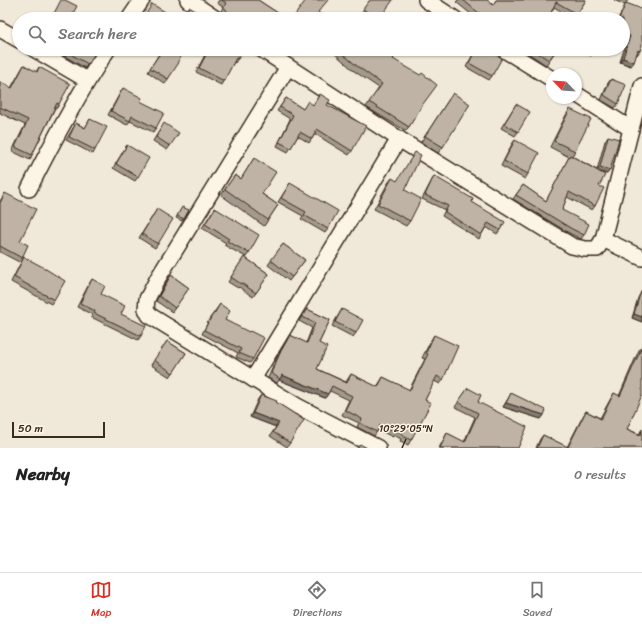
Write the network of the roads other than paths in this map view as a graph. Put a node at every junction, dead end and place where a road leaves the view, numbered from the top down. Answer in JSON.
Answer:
{"nodes":[{"id":1,"x":142,"y":0,"type":"edge"},
{"id":2,"x":188,"y":0,"type":"edge"},
{"id":3,"x":426,"y":0,"type":"edge"},
{"id":4,"x":134,"y":12,"type":"edge"},
{"id":5,"x":206,"y":12,"type":"edge"},
{"id":6,"x":444,"y":12,"type":"edge"},
{"id":7,"x":0,"y":29,"type":"edge"},
{"id":8,"x":12,"y":36,"type":"edge"},
{"id":9,"x":46,"y":56,"type":"edge"},
{"id":10,"x":103,"y":56,"type":"edge"},
{"id":11,"x":272,"y":56,"type":"edge"},
{"id":12,"x":514,"y":56,"type":"edge"},
{"id":13,"x":288,"y":67,"type":"junction"},
{"id":14,"x":546,"y":75,"type":"edge"},
{"id":15,"x":87,"y":80,"type":"junction"},
{"id":16,"x":642,"y":86,"type":"edge"},
{"id":17,"x":582,"y":98,"type":"edge"},
{"id":18,"x":631,"y":129,"type":"junction"},
{"id":19,"x":398,"y":139,"type":"junction"},
{"id":20,"x":29,"y":189,"type":"dead end"},
{"id":21,"x":603,"y":239,"type":"junction"},
{"id":22,"x":642,"y":258,"type":"edge"},
{"id":23,"x":253,"y":379,"type":"junction"},
{"id":24,"x":378,"y":448,"type":"edge"}],
"edges":[{"from":1,"to":4,"type":"street"},
{"from":2,"to":5,"type":"street"},
{"from":3,"to":6,"type":"street"},
{"from":7,"to":8,"type":"street"},
{"from":9,"to":15,"type":"street"},
{"from":10,"to":15,"type":"street"},
{"from":11,"to":13,"type":"street"},
{"from":12,"to":14,"type":"street"},
{"from":13,"to":19,"type":"street"},
{"from":13,"to":23,"type":"street"},
{"from":15,"to":20,"type":"street"},
{"from":16,"to":18,"type":"street"},
{"from":17,"to":18,"type":"street"},
{"from":18,"to":21,"type":"street"},
{"from":19,"to":21,"type":"street"},
{"from":19,"to":23,"type":"street"},
{"from":21,"to":22,"type":"street"},
{"from":23,"to":24,"type":"street"}]}
